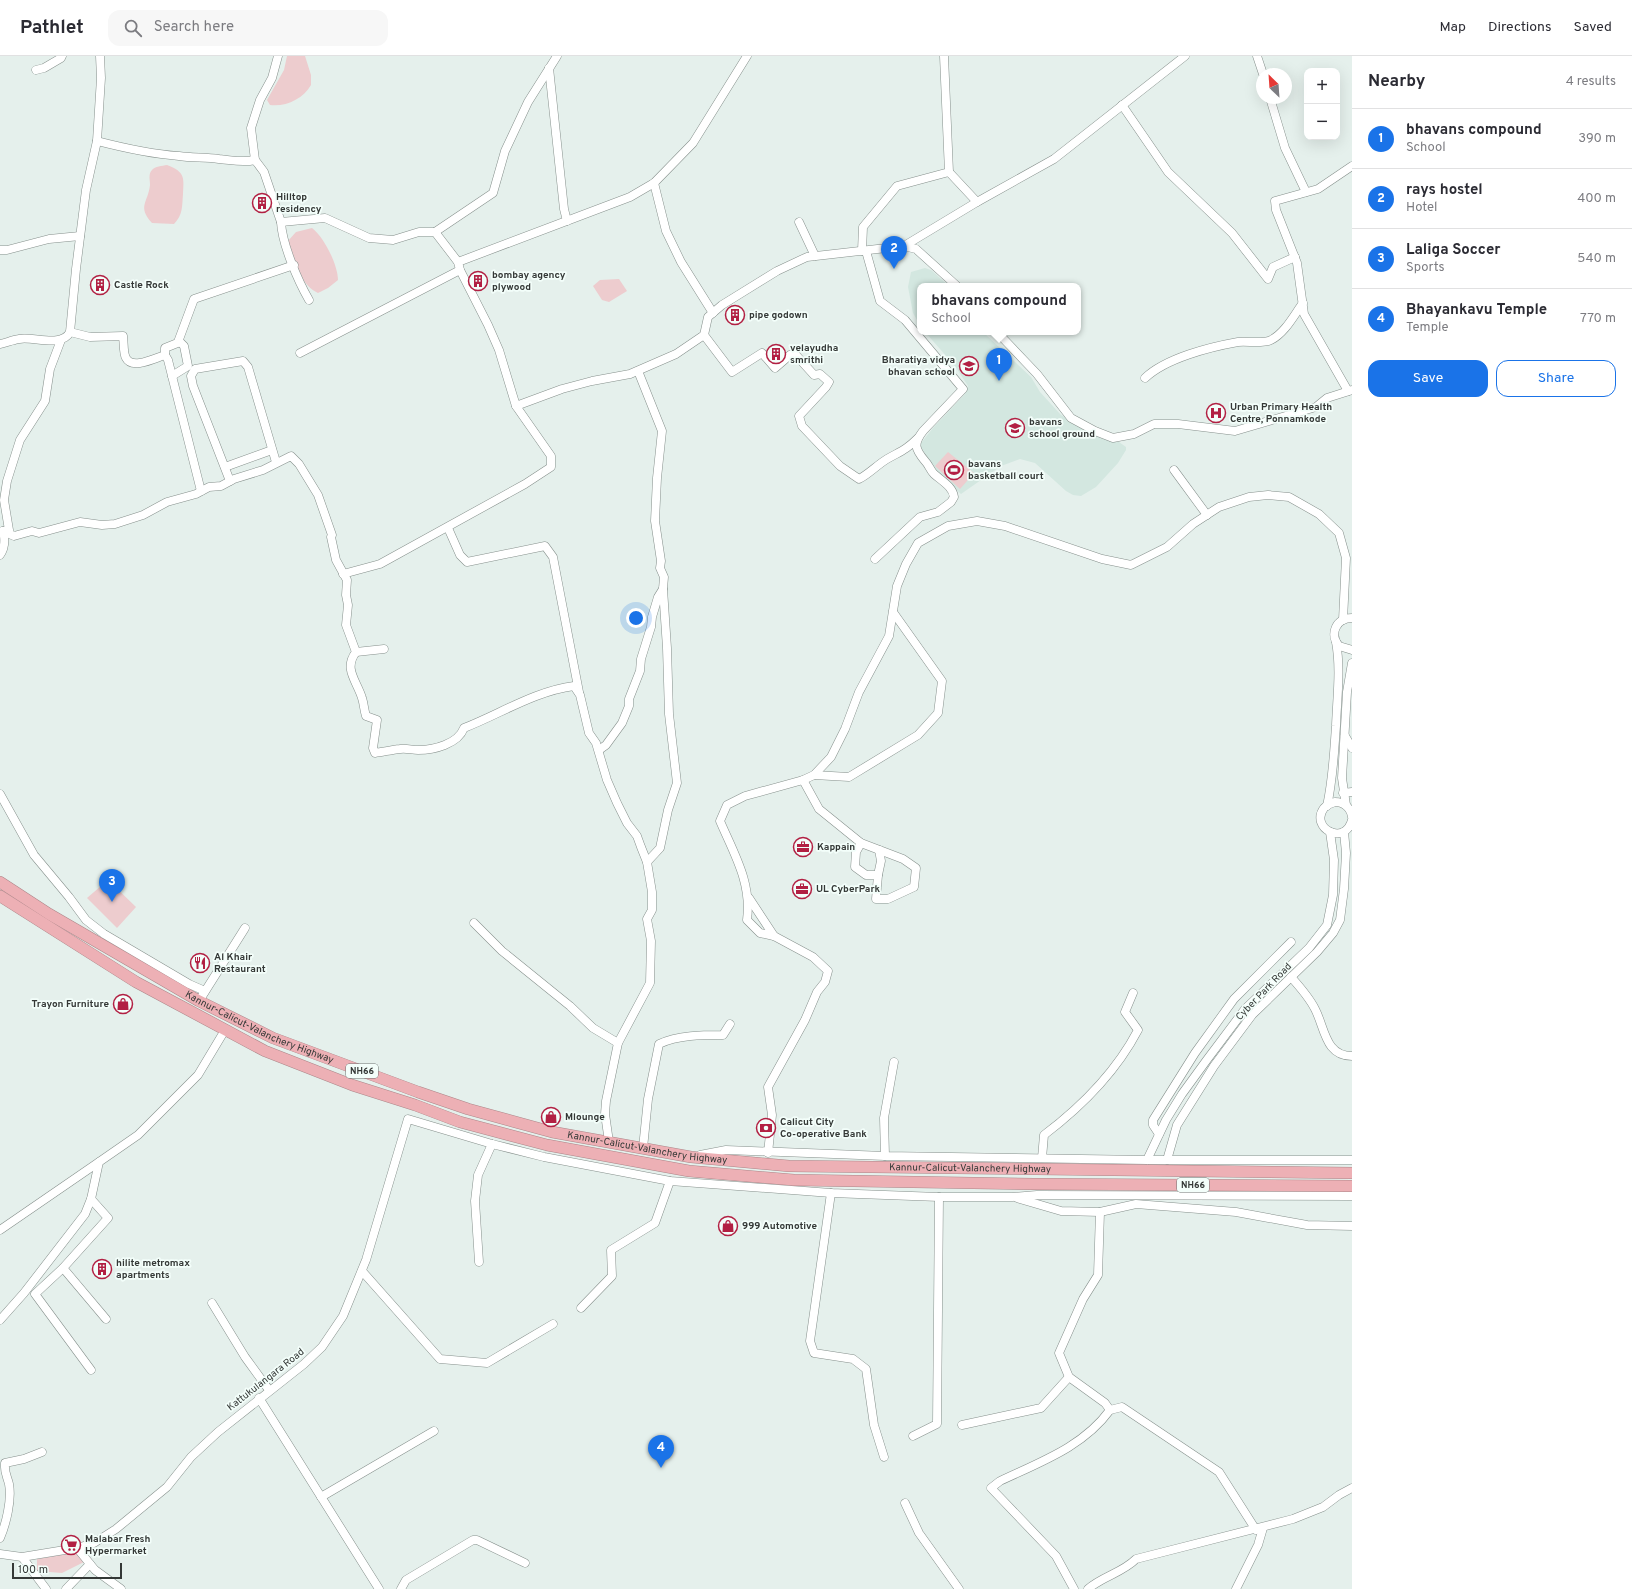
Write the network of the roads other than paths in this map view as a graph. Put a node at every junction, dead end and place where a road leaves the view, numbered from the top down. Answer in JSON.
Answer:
{"nodes":[{"id":1,"x":62,"y":56,"type":"edge"},
{"id":2,"x":100,"y":56,"type":"edge"},
{"id":3,"x":278,"y":56,"type":"edge"},
{"id":4,"x":557,"y":56,"type":"edge"},
{"id":5,"x":747,"y":56,"type":"edge"},
{"id":6,"x":944,"y":56,"type":"edge"},
{"id":7,"x":1185,"y":56,"type":"edge"},
{"id":8,"x":1257,"y":56,"type":"edge"},
{"id":9,"x":549,"y":68,"type":"junction"},
{"id":10,"x":1260,"y":68,"type":"edge"},
{"id":11,"x":36,"y":70,"type":"dead end"},
{"id":12,"x":1272,"y":104,"type":"edge"},
{"id":13,"x":1122,"y":105,"type":"junction"},
{"id":14,"x":97,"y":141,"type":"junction"},
{"id":15,"x":256,"y":160,"type":"junction"},
{"id":16,"x":1352,"y":166,"type":"edge"},
{"id":17,"x":949,"y":172,"type":"junction"},
{"id":18,"x":654,"y":183,"type":"junction"},
{"id":19,"x":1306,"y":192,"type":"junction"},
{"id":20,"x":977,"y":202,"type":"junction"},
{"id":21,"x":567,"y":221,"type":"junction"},
{"id":22,"x":281,"y":222,"type":"junction"},
{"id":23,"x":799,"y":222,"type":"dead end"},
{"id":24,"x":435,"y":232,"type":"junction"},
{"id":25,"x":80,"y":236,"type":"junction"},
{"id":26,"x":904,"y":246,"type":"junction"},
{"id":27,"x":0,"y":250,"type":"edge"},
{"id":28,"x":864,"y":251,"type":"junction"},
{"id":29,"x":815,"y":256,"type":"junction"},
{"id":30,"x":1295,"y":257,"type":"junction"},
{"id":31,"x":294,"y":265,"type":"junction"},
{"id":32,"x":459,"y":266,"type":"junction"},
{"id":33,"x":954,"y":283,"type":"edge"},
{"id":34,"x":309,"y":300,"type":"dead end"},
{"id":35,"x":1303,"y":303,"type":"junction"},
{"id":36,"x":713,"y":314,"type":"junction"},
{"id":37,"x":70,"y":332,"type":"junction"},
{"id":38,"x":917,"y":333,"type":"edge"},
{"id":39,"x":704,"y":335,"type":"junction"},
{"id":40,"x":918,"y":335,"type":"edge"},
{"id":41,"x":1000,"y":335,"type":"edge"},
{"id":42,"x":61,"y":340,"type":"junction"},
{"id":43,"x":178,"y":342,"type":"junction"},
{"id":44,"x":0,"y":344,"type":"edge"},
{"id":45,"x":300,"y":353,"type":"dead end"},
{"id":46,"x":165,"y":355,"type":"junction"},
{"id":47,"x":638,"y":371,"type":"junction"},
{"id":48,"x":172,"y":376,"type":"junction"},
{"id":49,"x":1145,"y":378,"type":"dead end"},
{"id":50,"x":1350,"y":390,"type":"edge"},
{"id":51,"x":516,"y":406,"type":"junction"},
{"id":52,"x":918,"y":438,"type":"junction"},
{"id":53,"x":272,"y":450,"type":"junction"},
{"id":54,"x":276,"y":462,"type":"junction"},
{"id":55,"x":225,"y":467,"type":"junction"},
{"id":56,"x":1174,"y":470,"type":"dead end"},
{"id":57,"x":230,"y":481,"type":"junction"},
{"id":58,"x":201,"y":491,"type":"junction"},
{"id":59,"x":1207,"y":515,"type":"junction"},
{"id":60,"x":448,"y":528,"type":"junction"},
{"id":61,"x":3,"y":531,"type":"junction"},
{"id":62,"x":1,"y":552,"type":"edge"},
{"id":63,"x":875,"y":558,"type":"dead end"},
{"id":64,"x":343,"y":574,"type":"junction"},
{"id":65,"x":663,"y":589,"type":"junction"},
{"id":66,"x":893,"y":612,"type":"junction"},
{"id":67,"x":1352,"y":617,"type":"edge"},
{"id":68,"x":1342,"y":620,"type":"junction"},
{"id":69,"x":1336,"y":642,"type":"junction"},
{"id":70,"x":384,"y":649,"type":"dead end"},
{"id":71,"x":1352,"y":650,"type":"edge"},
{"id":72,"x":356,"y":652,"type":"junction"},
{"id":73,"x":1352,"y":663,"type":"edge"},
{"id":74,"x":580,"y":695,"type":"junction"},
{"id":75,"x":1344,"y":736,"type":"junction"},
{"id":76,"x":1352,"y":748,"type":"edge"},
{"id":77,"x":599,"y":750,"type":"junction"},
{"id":78,"x":814,"y":775,"type":"junction"},
{"id":79,"x":803,"y":780,"type":"junction"},
{"id":80,"x":1352,"y":792,"type":"edge"},
{"id":81,"x":1343,"y":793,"type":"junction"},
{"id":82,"x":0,"y":794,"type":"edge"},
{"id":83,"x":1346,"y":805,"type":"junction"},
{"id":84,"x":1327,"y":806,"type":"junction"},
{"id":85,"x":1352,"y":819,"type":"edge"},
{"id":86,"x":1330,"y":832,"type":"junction"},
{"id":87,"x":1344,"y":832,"type":"junction"},
{"id":88,"x":861,"y":844,"type":"junction"},
{"id":89,"x":878,"y":850,"type":"junction"},
{"id":90,"x":647,"y":862,"type":"junction"},
{"id":91,"x":878,"y":875,"type":"junction"},
{"id":92,"x":0,"y":882,"type":"edge"},
{"id":93,"x":0,"y":896,"type":"edge"},
{"id":94,"x":748,"y":896,"type":"junction"},
{"id":95,"x":474,"y":923,"type":"dead end"},
{"id":96,"x":245,"y":928,"type":"dead end"},
{"id":97,"x":774,"y":936,"type":"junction"},
{"id":98,"x":1291,"y":942,"type":"dead end"},
{"id":99,"x":1291,"y":977,"type":"junction"},
{"id":100,"x":205,"y":991,"type":"junction"},
{"id":101,"x":1133,"y":993,"type":"dead end"},
{"id":102,"x":199,"y":1000,"type":"junction"},
{"id":103,"x":730,"y":1024,"type":"dead end"},
{"id":104,"x":225,"y":1030,"type":"junction"},
{"id":105,"x":618,"y":1044,"type":"junction"},
{"id":106,"x":1352,"y":1056,"type":"edge"},
{"id":107,"x":894,"y":1062,"type":"dead end"},
{"id":108,"x":1159,"y":1134,"type":"junction"},
{"id":109,"x":609,"y":1142,"type":"junction"},
{"id":110,"x":492,"y":1144,"type":"junction"},
{"id":111,"x":643,"y":1148,"type":"junction"},
{"id":112,"x":768,"y":1153,"type":"junction"},
{"id":113,"x":885,"y":1156,"type":"junction"},
{"id":114,"x":691,"y":1157,"type":"junction"},
{"id":115,"x":1042,"y":1158,"type":"junction"},
{"id":116,"x":1147,"y":1160,"type":"junction"},
{"id":117,"x":1167,"y":1160,"type":"junction"},
{"id":118,"x":1352,"y":1160,"type":"edge"},
{"id":119,"x":100,"y":1162,"type":"junction"},
{"id":120,"x":1352,"y":1173,"type":"edge"},
{"id":121,"x":670,"y":1181,"type":"junction"},
{"id":122,"x":1352,"y":1186,"type":"edge"},
{"id":123,"x":831,"y":1193,"type":"junction"},
{"id":124,"x":1352,"y":1196,"type":"edge"},
{"id":125,"x":939,"y":1197,"type":"junction"},
{"id":126,"x":1012,"y":1197,"type":"junction"},
{"id":127,"x":91,"y":1199,"type":"junction"},
{"id":128,"x":1100,"y":1212,"type":"junction"},
{"id":129,"x":1352,"y":1226,"type":"edge"},
{"id":130,"x":0,"y":1230,"type":"edge"},
{"id":131,"x":480,"y":1262,"type":"dead end"},
{"id":132,"x":63,"y":1268,"type":"junction"},
{"id":133,"x":362,"y":1271,"type":"junction"},
{"id":134,"x":212,"y":1303,"type":"dead end"},
{"id":135,"x":581,"y":1308,"type":"dead end"},
{"id":136,"x":0,"y":1320,"type":"edge"},
{"id":137,"x":106,"y":1320,"type":"dead end"},
{"id":138,"x":553,"y":1324,"type":"dead end"},
{"id":139,"x":91,"y":1370,"type":"dead end"},
{"id":140,"x":1069,"y":1377,"type":"junction"},
{"id":141,"x":269,"y":1390,"type":"junction"},
{"id":142,"x":259,"y":1398,"type":"junction"},
{"id":143,"x":1110,"y":1410,"type":"junction"},
{"id":144,"x":962,"y":1425,"type":"dead end"},
{"id":145,"x":434,"y":1431,"type":"dead end"},
{"id":146,"x":913,"y":1436,"type":"dead end"},
{"id":147,"x":42,"y":1452,"type":"dead end"},
{"id":148,"x":884,"y":1457,"type":"dead end"},
{"id":149,"x":1352,"y":1490,"type":"edge"},
{"id":150,"x":321,"y":1496,"type":"junction"},
{"id":151,"x":905,"y":1503,"type":"dead end"},
{"id":152,"x":1260,"y":1529,"type":"junction"},
{"id":153,"x":0,"y":1538,"type":"edge"},
{"id":154,"x":77,"y":1548,"type":"junction"},
{"id":155,"x":0,"y":1554,"type":"edge"},
{"id":156,"x":22,"y":1556,"type":"junction"},
{"id":157,"x":525,"y":1563,"type":"dead end"},
{"id":158,"x":90,"y":1564,"type":"junction"},
{"id":159,"x":42,"y":1588,"type":"edge"},
{"id":160,"x":66,"y":1589,"type":"edge"},
{"id":161,"x":121,"y":1589,"type":"edge"},
{"id":162,"x":379,"y":1589,"type":"edge"},
{"id":163,"x":401,"y":1589,"type":"edge"},
{"id":164,"x":959,"y":1589,"type":"edge"},
{"id":165,"x":1074,"y":1589,"type":"edge"},
{"id":166,"x":1088,"y":1589,"type":"edge"},
{"id":167,"x":1236,"y":1589,"type":"edge"}],
"edges":[{"from":1,"to":11,"type":"street"},
{"from":2,"to":14,"type":"street"},
{"from":3,"to":15,"type":"street"},
{"from":4,"to":9,"type":"street"},
{"from":5,"to":18,"type":"street"},
{"from":6,"to":17,"type":"street"},
{"from":7,"to":13,"type":"street"},
{"from":8,"to":10,"type":"street"},
{"from":9,"to":21,"type":"street"},
{"from":9,"to":24,"type":"street"},
{"from":12,"to":19,"type":"street"},
{"from":13,"to":20,"type":"street"},
{"from":13,"to":30,"type":"street"},
{"from":14,"to":15,"type":"street"},
{"from":14,"to":25,"type":"street"},
{"from":15,"to":22,"type":"street"},
{"from":16,"to":19,"type":"street"},
{"from":17,"to":20,"type":"street"},
{"from":17,"to":28,"type":"street"},
{"from":18,"to":21,"type":"street"},
{"from":18,"to":36,"type":"street"},
{"from":19,"to":30,"type":"street"},
{"from":20,"to":26,"type":"street"},
{"from":21,"to":32,"type":"street"},
{"from":22,"to":24,"type":"street"},
{"from":22,"to":31,"type":"street"},
{"from":23,"to":29,"type":"street"},
{"from":24,"to":32,"type":"street"},
{"from":25,"to":27,"type":"street"},
{"from":25,"to":37,"type":"street"},
{"from":26,"to":28,"type":"street"},
{"from":26,"to":33,"type":"street"},
{"from":28,"to":29,"type":"street"},
{"from":28,"to":38,"type":"street"},
{"from":29,"to":36,"type":"street"},
{"from":30,"to":35,"type":"street"},
{"from":31,"to":34,"type":"street"},
{"from":31,"to":43,"type":"street"},
{"from":32,"to":45,"type":"street"},
{"from":32,"to":51,"type":"street"},
{"from":35,"to":49,"type":"street"},
{"from":35,"to":50,"type":"street"},
{"from":36,"to":39,"type":"street"},
{"from":37,"to":42,"type":"street"},
{"from":37,"to":46,"type":"street"},
{"from":39,"to":47,"type":"street"},
{"from":39,"to":52,"type":"street"},
{"from":40,"to":52,"type":"street"},
{"from":41,"to":50,"type":"street"},
{"from":42,"to":44,"type":"street"},
{"from":42,"to":61,"type":"street"},
{"from":43,"to":46,"type":"street"},
{"from":43,"to":48,"type":"street"},
{"from":46,"to":48,"type":"street"},
{"from":47,"to":51,"type":"street"},
{"from":47,"to":65,"type":"street"},
{"from":48,"to":58,"type":"street"},
{"from":51,"to":60,"type":"street"},
{"from":52,"to":63,"type":"street"},
{"from":53,"to":54,"type":"street"},
{"from":53,"to":55,"type":"street"},
{"from":53,"to":55,"type":"street"},
{"from":54,"to":57,"type":"street"},
{"from":54,"to":64,"type":"street"},
{"from":55,"to":57,"type":"street"},
{"from":56,"to":59,"type":"street"},
{"from":57,"to":58,"type":"street"},
{"from":58,"to":61,"type":"street"},
{"from":59,"to":66,"type":"street"},
{"from":59,"to":68,"type":"street"},
{"from":60,"to":64,"type":"street"},
{"from":60,"to":74,"type":"street"},
{"from":61,"to":62,"type":"street"},
{"from":64,"to":72,"type":"street"},
{"from":65,"to":77,"type":"street"},
{"from":65,"to":90,"type":"street"},
{"from":66,"to":78,"type":"street"},
{"from":66,"to":78,"type":"street"},
{"from":67,"to":68,"type":"street"},
{"from":68,"to":69,"type":"street"},
{"from":69,"to":71,"type":"street"},
{"from":69,"to":84,"type":"street"},
{"from":70,"to":72,"type":"street"},
{"from":72,"to":74,"type":"street"},
{"from":73,"to":75,"type":"street"},
{"from":74,"to":77,"type":"street"},
{"from":75,"to":76,"type":"street"},
{"from":75,"to":81,"type":"street"},
{"from":77,"to":90,"type":"street"},
{"from":78,"to":79,"type":"street"},
{"from":79,"to":88,"type":"street"},
{"from":79,"to":94,"type":"street"},
{"from":80,"to":81,"type":"street"},
{"from":81,"to":83,"type":"street"},
{"from":82,"to":100,"type":"street"},
{"from":83,"to":84,"type":"street"},
{"from":83,"to":85,"type":"street"},
{"from":84,"to":86,"type":"street"},
{"from":85,"to":87,"type":"street"},
{"from":86,"to":87,"type":"street"},
{"from":86,"to":108,"type":"street"},
{"from":87,"to":99,"type":"street","name":"Cyber Park Road"},
{"from":88,"to":89,"type":"street"},
{"from":88,"to":91,"type":"street"},
{"from":89,"to":91,"type":"street"},
{"from":89,"to":91,"type":"street"},
{"from":90,"to":105,"type":"street"},
{"from":92,"to":102,"type":"highway","name":"Kannur-Calicut-Valanchery Highway","number":"NH66"},
{"from":93,"to":104,"type":"highway","name":"Kannur-Calicut-Valanchery Highway","number":"NH66"},
{"from":94,"to":97,"type":"street"},
{"from":94,"to":97,"type":"street"},
{"from":95,"to":105,"type":"street"},
{"from":96,"to":100,"type":"street"},
{"from":97,"to":112,"type":"street"},
{"from":98,"to":108,"type":"street"},
{"from":99,"to":106,"type":"street"},
{"from":99,"to":117,"type":"street","name":"Cyber Park Road"},
{"from":100,"to":102,"type":"street"},
{"from":101,"to":115,"type":"street"},
{"from":102,"to":109,"type":"highway","name":"Kannur-Calicut-Valanchery Highway","number":"NH66"},
{"from":103,"to":111,"type":"street"},
{"from":104,"to":119,"type":"street"},
{"from":104,"to":122,"type":"highway","name":"Kannur-Calicut-Valanchery Highway","number":"NH66"},
{"from":105,"to":109,"type":"street"},
{"from":107,"to":113,"type":"street"},
{"from":108,"to":116,"type":"street"},
{"from":109,"to":111,"type":"highway","name":"Kannur-Calicut-Valanchery Highway","number":"NH66"},
{"from":110,"to":121,"type":"street"},
{"from":110,"to":131,"type":"street"},
{"from":110,"to":133,"type":"street","name":"Kattukulangara Road"},
{"from":111,"to":114,"type":"highway","name":"Kannur-Calicut-Valanchery Highway","number":"NH66"},
{"from":112,"to":113,"type":"street"},
{"from":112,"to":114,"type":"street"},
{"from":113,"to":115,"type":"street"},
{"from":114,"to":120,"type":"highway","name":"Kannur-Calicut-Valanchery Highway","number":"NH66"},
{"from":115,"to":116,"type":"street"},
{"from":116,"to":117,"type":"street"},
{"from":117,"to":118,"type":"street"},
{"from":119,"to":127,"type":"street"},
{"from":119,"to":130,"type":"street"},
{"from":121,"to":123,"type":"street"},
{"from":121,"to":135,"type":"street"},
{"from":123,"to":125,"type":"street"},
{"from":123,"to":148,"type":"street"},
{"from":124,"to":126,"type":"street"},
{"from":125,"to":126,"type":"street"},
{"from":125,"to":146,"type":"street"},
{"from":126,"to":128,"type":"street"},
{"from":127,"to":132,"type":"street"},
{"from":127,"to":136,"type":"street"},
{"from":128,"to":129,"type":"street"},
{"from":128,"to":140,"type":"street"},
{"from":132,"to":137,"type":"street"},
{"from":132,"to":139,"type":"street"},
{"from":133,"to":138,"type":"street"},
{"from":133,"to":141,"type":"street","name":"Kattukulangara Road"},
{"from":134,"to":141,"type":"street"},
{"from":140,"to":143,"type":"street"},
{"from":140,"to":144,"type":"street"},
{"from":141,"to":142,"type":"street","name":"Kattukulangara Road"},
{"from":142,"to":150,"type":"street"},
{"from":142,"to":154,"type":"street","name":"Kattukulangara Road"},
{"from":143,"to":152,"type":"street"},
{"from":143,"to":165,"type":"street"},
{"from":145,"to":150,"type":"street"},
{"from":147,"to":153,"type":"street"},
{"from":149,"to":152,"type":"street"},
{"from":150,"to":162,"type":"street"},
{"from":151,"to":164,"type":"street"},
{"from":152,"to":166,"type":"street"},
{"from":152,"to":167,"type":"street"},
{"from":154,"to":156,"type":"street","name":"Kattukulangara Road"},
{"from":154,"to":158,"type":"street"},
{"from":155,"to":156,"type":"street","name":"Kattukulangara Road"},
{"from":156,"to":159,"type":"street"},
{"from":157,"to":163,"type":"street"},
{"from":158,"to":160,"type":"street"},
{"from":158,"to":161,"type":"street"}]}
